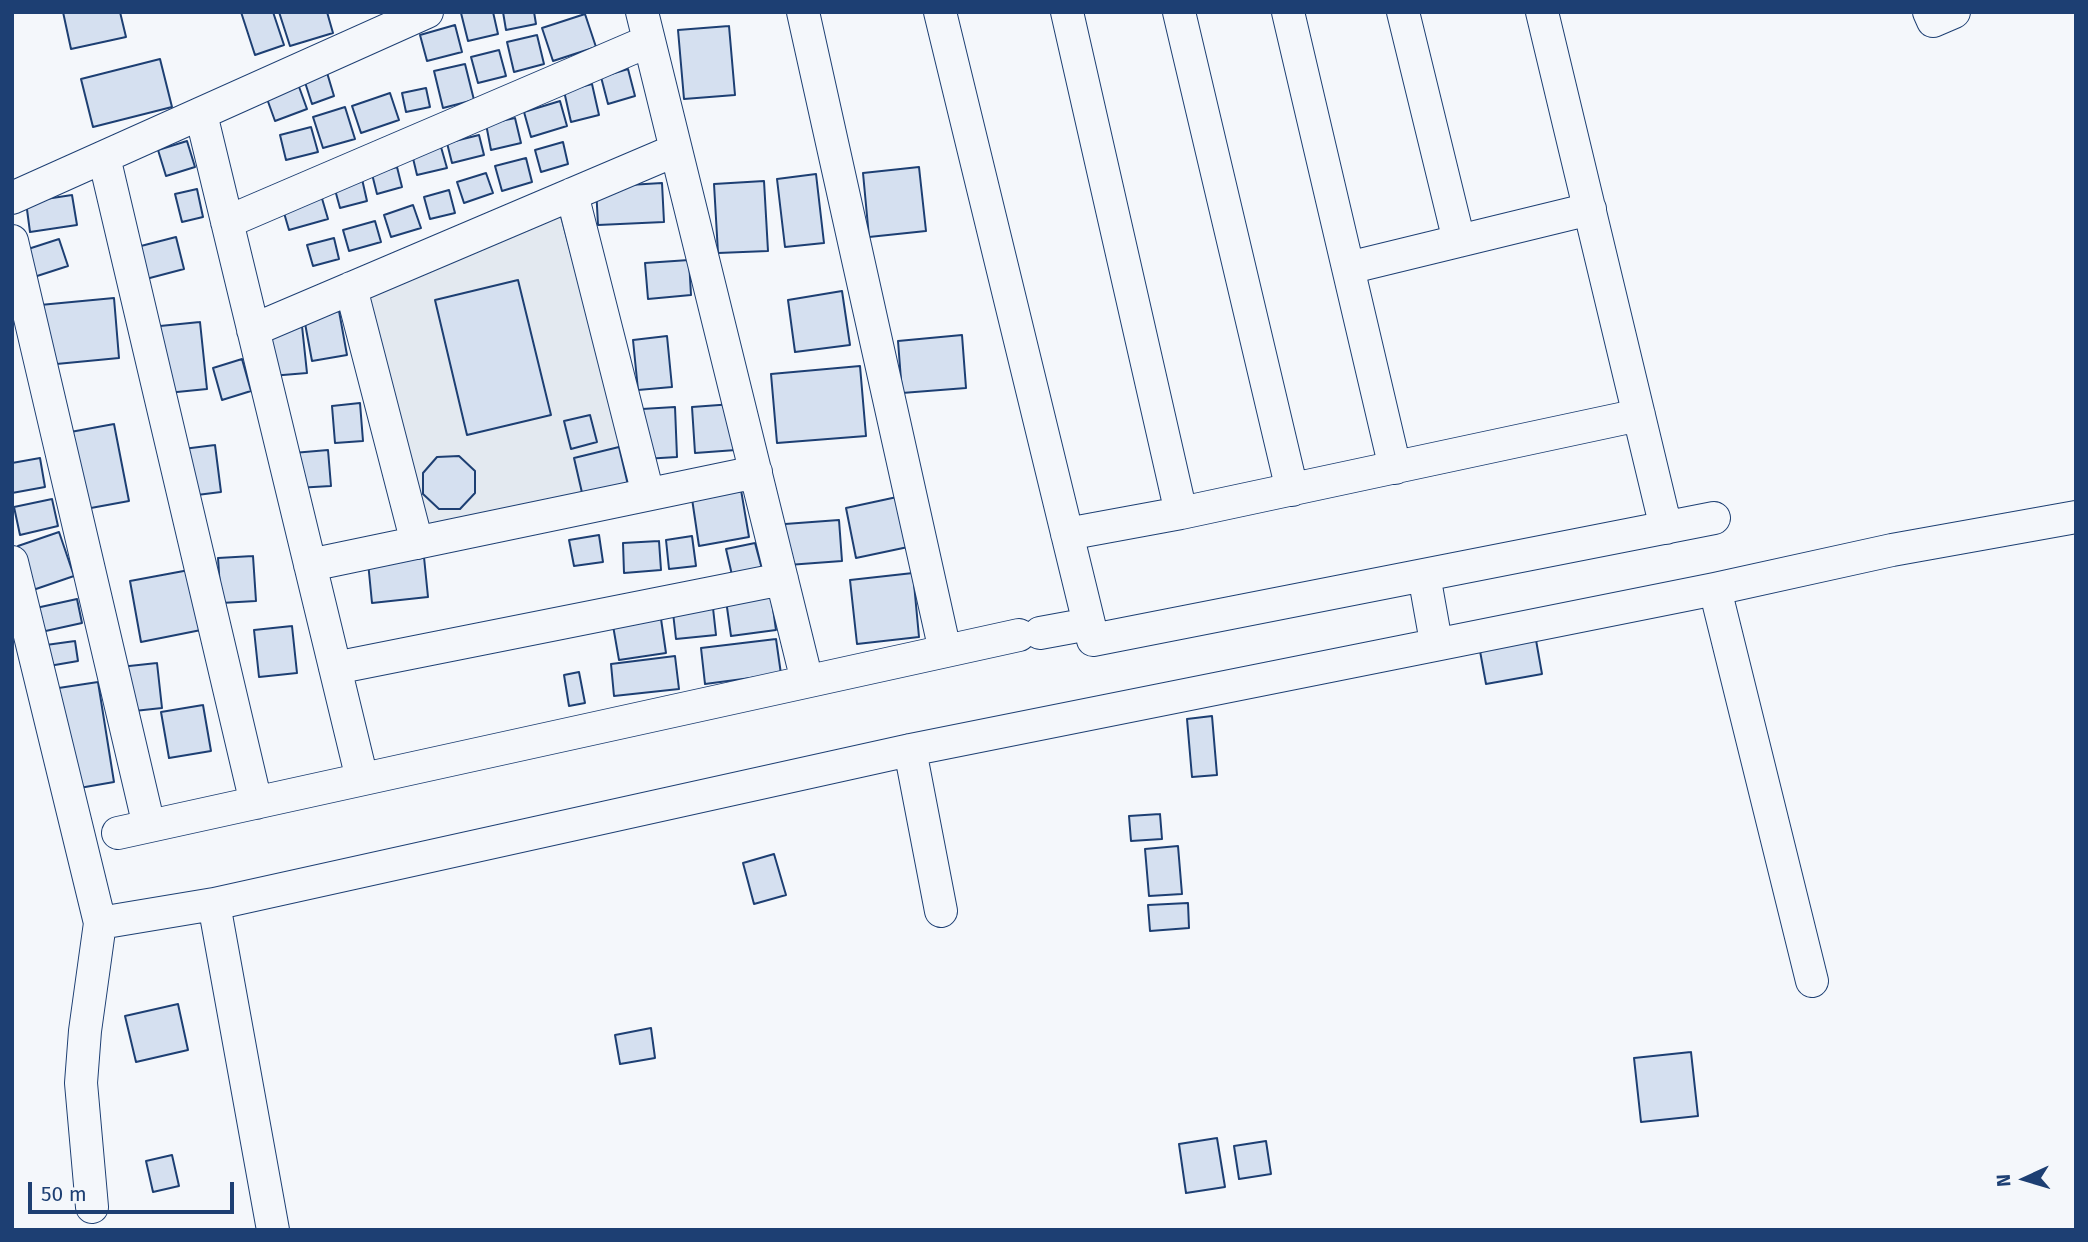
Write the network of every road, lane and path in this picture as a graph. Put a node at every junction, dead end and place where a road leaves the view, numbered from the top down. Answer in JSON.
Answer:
{"nodes":[{"id":1,"x":427,"y":12,"type":"edge"},
{"id":2,"x":803,"y":12,"type":"edge"},
{"id":3,"x":940,"y":12,"type":"edge"},
{"id":4,"x":1067,"y":12,"type":"edge"},
{"id":5,"x":1179,"y":12,"type":"edge"},
{"id":6,"x":1288,"y":12,"type":"edge"},
{"id":7,"x":1403,"y":12,"type":"edge"},
{"id":8,"x":1542,"y":12,"type":"edge"},
{"id":9,"x":1929,"y":12,"type":"edge"},
{"id":10,"x":1954,"y":12,"type":"edge"},
{"id":11,"x":646,"y":27,"type":"edge"},
{"id":12,"x":201,"y":114,"type":"junction"},
{"id":13,"x":676,"y":150,"type":"junction"},
{"id":14,"x":104,"y":157,"type":"junction"},
{"id":15,"x":572,"y":194,"type":"junction"},
{"id":16,"x":12,"y":198,"type":"edge"},
{"id":17,"x":1590,"y":209,"type":"junction"},
{"id":18,"x":227,"y":222,"type":"junction"},
{"id":19,"x":12,"y":241,"type":"edge"},
{"id":20,"x":1459,"y":241,"type":"junction"},
{"id":21,"x":1348,"y":268,"type":"junction"},
{"id":22,"x":351,"y":288,"type":"junction"},
{"id":23,"x":253,"y":330,"type":"junction"},
{"id":24,"x":1639,"y":415,"type":"junction"},
{"id":25,"x":1395,"y":468,"type":"junction"},
{"id":26,"x":756,"y":472,"type":"junction"},
{"id":27,"x":1292,"y":490,"type":"junction"},
{"id":28,"x":648,"y":494,"type":"junction"},
{"id":29,"x":1181,"y":513,"type":"junction"},
{"id":30,"x":2076,"y":517,"type":"edge"},
{"id":31,"x":1714,"y":518,"type":"dead end"},
{"id":32,"x":1666,"y":527,"type":"junction"},
{"id":33,"x":1067,"y":534,"type":"junction"},
{"id":34,"x":417,"y":543,"type":"junction"},
{"id":35,"x":12,"y":562,"type":"edge"},
{"id":36,"x":310,"y":565,"type":"junction"},
{"id":37,"x":1424,"y":575,"type":"junction"},
{"id":38,"x":782,"y":579,"type":"junction"},
{"id":39,"x":1715,"y":589,"type":"junction"},
{"id":40,"x":1089,"y":624,"type":"junction"},
{"id":41,"x":1434,"y":631,"type":"dead end"},
{"id":42,"x":945,"y":651,"type":"junction"},
{"id":43,"x":335,"y":668,"type":"junction"},
{"id":44,"x":807,"y":681,"type":"junction"},
{"id":45,"x":910,"y":750,"type":"junction"},
{"id":46,"x":362,"y":779,"type":"junction"},
{"id":47,"x":256,"y":803,"type":"junction"},
{"id":48,"x":149,"y":826,"type":"junction"},
{"id":49,"x":118,"y":833,"type":"dead end"},
{"id":50,"x":214,"y":904,"type":"junction"},
{"id":51,"x":941,"y":911,"type":"dead end"},
{"id":52,"x":100,"y":923,"type":"junction"},
{"id":53,"x":1812,"y":981,"type":"dead end"},
{"id":54,"x":92,"y":1207,"type":"dead end"},
{"id":55,"x":273,"y":1230,"type":"edge"}],
"edges":[{"from":1,"to":12,"type":"street"},
{"from":2,"to":42,"type":"street"},
{"from":3,"to":33,"type":"street"},
{"from":4,"to":29,"type":"street"},
{"from":5,"to":27,"type":"street"},
{"from":6,"to":21,"type":"street"},
{"from":7,"to":20,"type":"street"},
{"from":8,"to":17,"type":"street"},
{"from":9,"to":10,"type":"street"},
{"from":11,"to":13,"type":"street"},
{"from":11,"to":18,"type":"street"},
{"from":12,"to":14,"type":"street"},
{"from":12,"to":18,"type":"street"},
{"from":13,"to":15,"type":"street"},
{"from":13,"to":26,"type":"street"},
{"from":14,"to":16,"type":"street"},
{"from":14,"to":47,"type":"street"},
{"from":15,"to":22,"type":"street"},
{"from":15,"to":28,"type":"street"},
{"from":17,"to":20,"type":"street"},
{"from":17,"to":24,"type":"street"},
{"from":18,"to":23,"type":"street"},
{"from":19,"to":48,"type":"street"},
{"from":20,"to":21,"type":"street"},
{"from":21,"to":25,"type":"street"},
{"from":22,"to":23,"type":"street"},
{"from":22,"to":34,"type":"street"},
{"from":23,"to":36,"type":"street"},
{"from":24,"to":25,"type":"street"},
{"from":24,"to":32,"type":"street"},
{"from":25,"to":27,"type":"street"},
{"from":26,"to":28,"type":"street"},
{"from":26,"to":38,"type":"street"},
{"from":27,"to":29,"type":"street"},
{"from":28,"to":34,"type":"street"},
{"from":29,"to":33,"type":"street"},
{"from":30,"to":39,"type":"street"},
{"from":31,"to":32,"type":"street"},
{"from":32,"to":37,"type":"street"},
{"from":33,"to":40,"type":"street"},
{"from":34,"to":36,"type":"street"},
{"from":35,"to":52,"type":"street"},
{"from":36,"to":43,"type":"street"},
{"from":37,"to":40,"type":"street"},
{"from":37,"to":41,"type":"street"},
{"from":38,"to":43,"type":"street"},
{"from":38,"to":44,"type":"street"},
{"from":39,"to":45,"type":"street"},
{"from":39,"to":53,"type":"street"},
{"from":40,"to":42,"type":"street"},
{"from":42,"to":44,"type":"street"},
{"from":43,"to":46,"type":"street"},
{"from":44,"to":46,"type":"street"},
{"from":45,"to":50,"type":"street"},
{"from":45,"to":51,"type":"street"},
{"from":46,"to":47,"type":"street"},
{"from":47,"to":48,"type":"street"},
{"from":48,"to":49,"type":"street"},
{"from":50,"to":52,"type":"street"},
{"from":50,"to":55,"type":"street"},
{"from":52,"to":54,"type":"street"}]}
